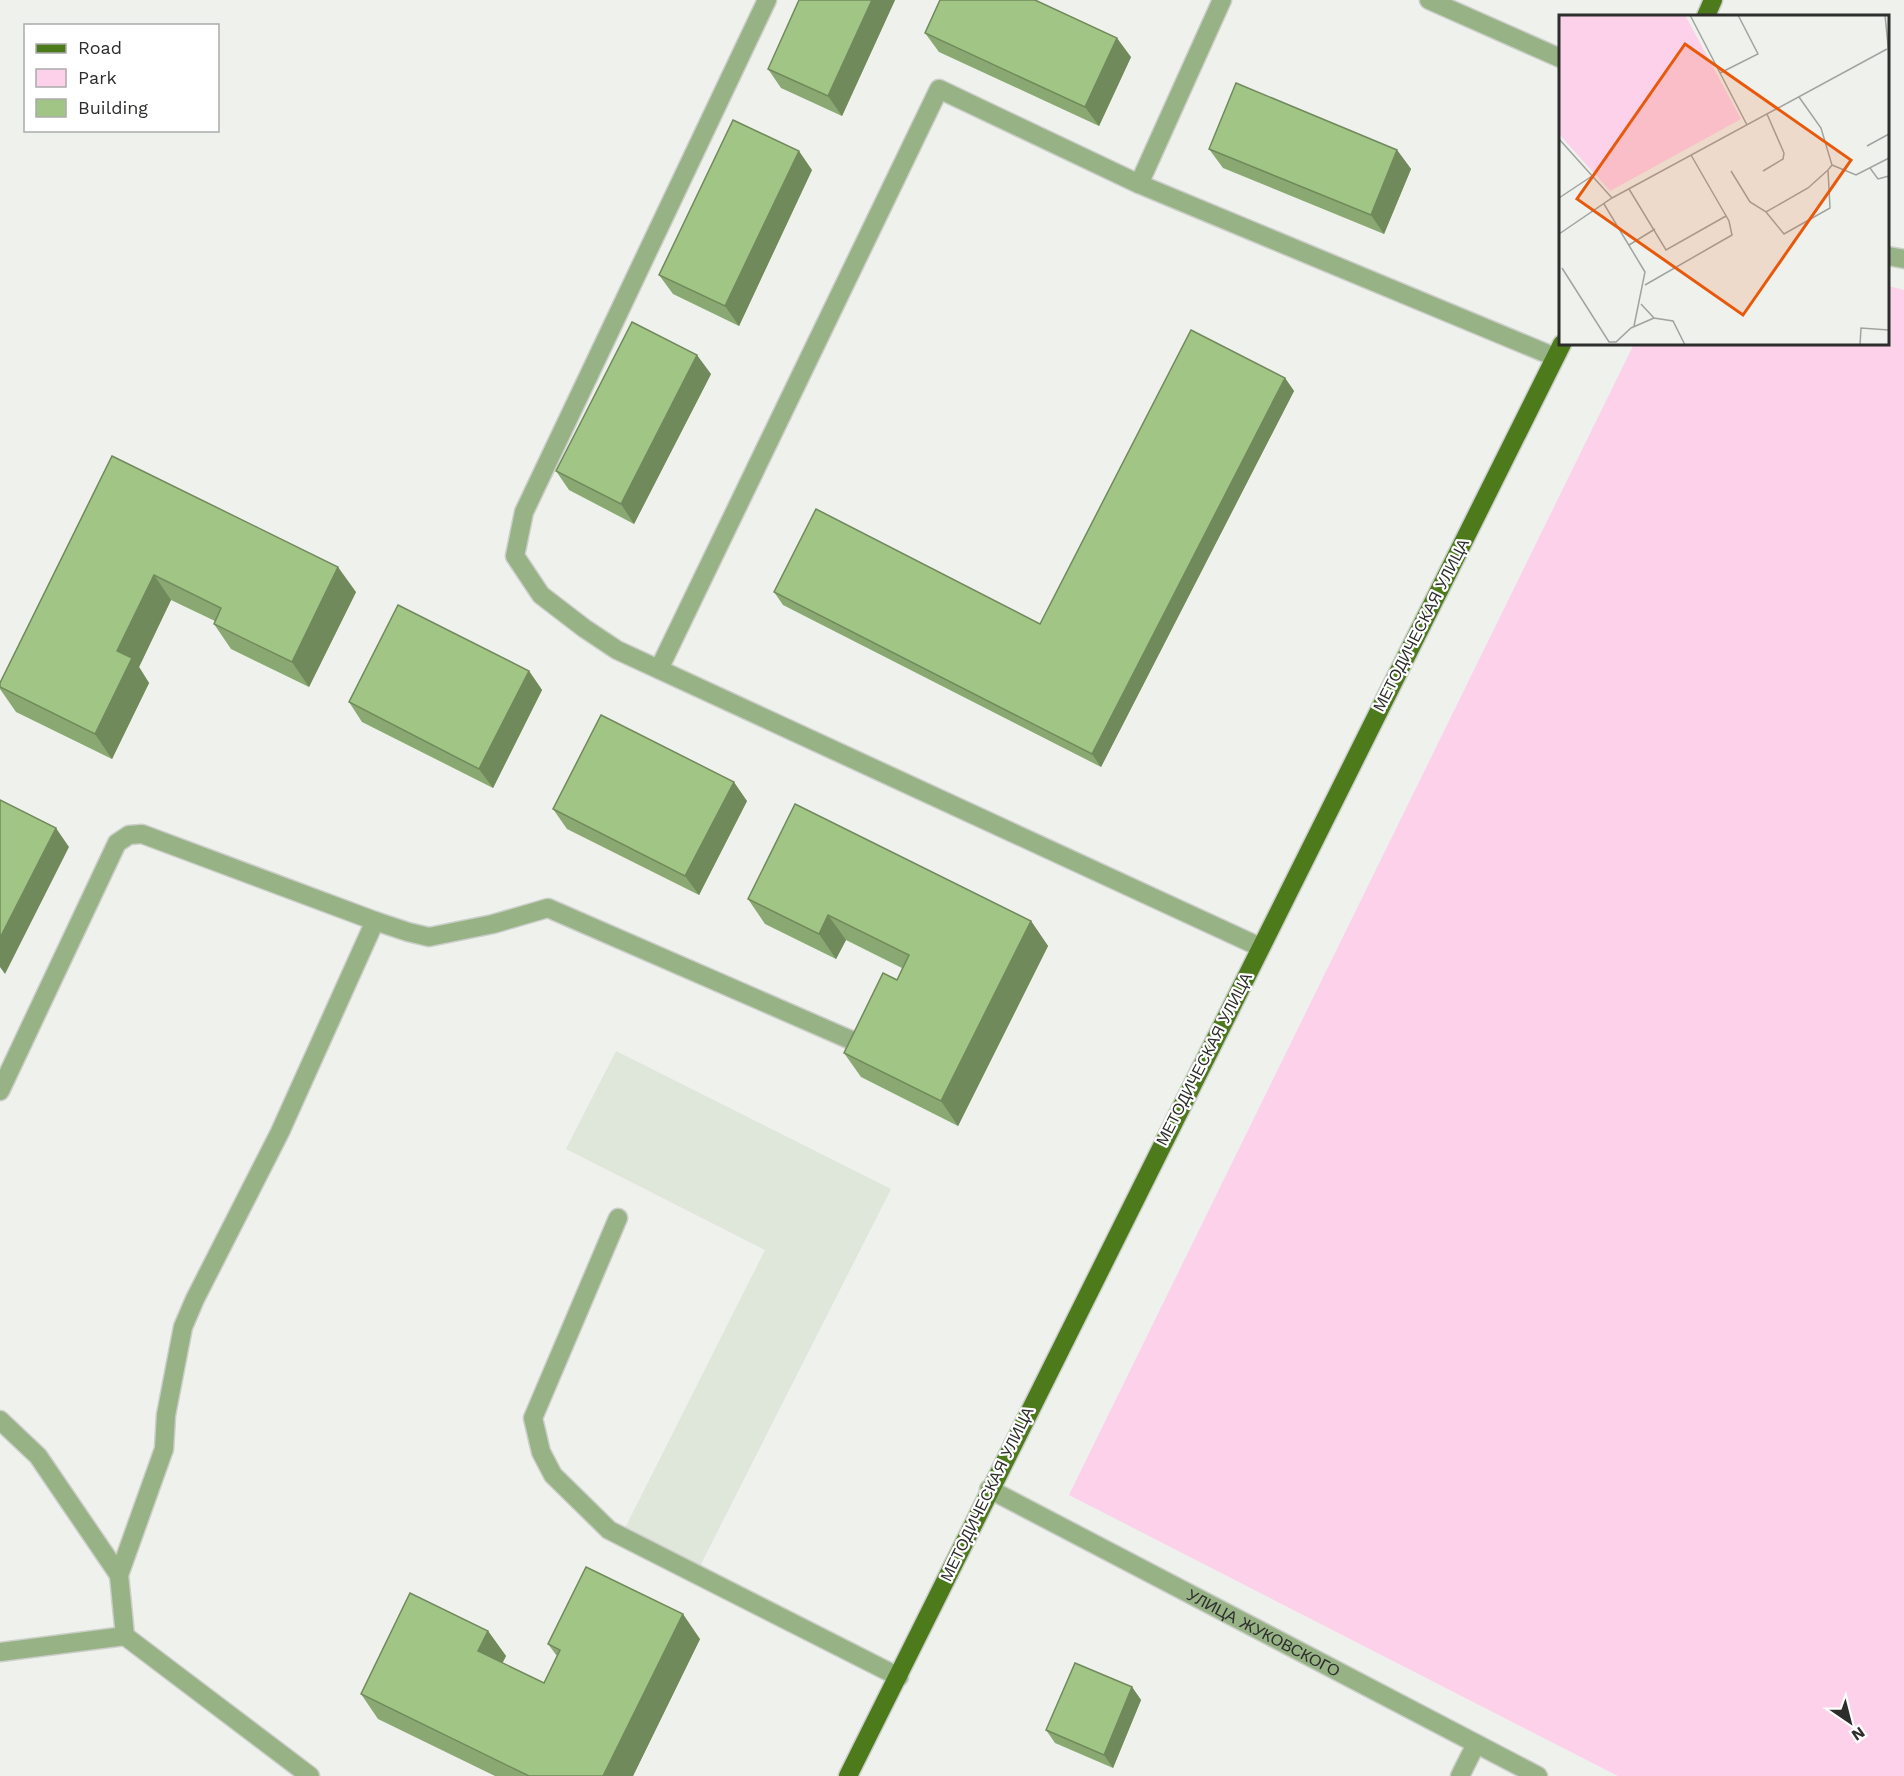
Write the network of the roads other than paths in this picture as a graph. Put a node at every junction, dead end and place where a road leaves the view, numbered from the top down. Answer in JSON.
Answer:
{"nodes":[{"id":1,"x":767,"y":0,"type":"edge"},
{"id":2,"x":1222,"y":0,"type":"edge"},
{"id":3,"x":1430,"y":0,"type":"edge"},
{"id":4,"x":1713,"y":0,"type":"edge"},
{"id":5,"x":1706,"y":15,"type":"edge"},
{"id":6,"x":1559,"y":58,"type":"edge"},
{"id":7,"x":1139,"y":184,"type":"junction"},
{"id":8,"x":1889,"y":256,"type":"edge"},
{"id":9,"x":1904,"y":260,"type":"edge"},
{"id":10,"x":1559,"y":350,"type":"edge"},
{"id":11,"x":659,"y":669,"type":"junction"},
{"id":12,"x":375,"y":921,"type":"junction"},
{"id":13,"x":1260,"y":947,"type":"junction"},
{"id":14,"x":860,"y":1044,"type":"edge"},
{"id":15,"x":0,"y":1091,"type":"edge"},
{"id":16,"x":618,"y":1218,"type":"dead end"},
{"id":17,"x":0,"y":1420,"type":"edge"},
{"id":18,"x":989,"y":1489,"type":"junction"},
{"id":19,"x":119,"y":1575,"type":"junction"},
{"id":20,"x":125,"y":1636,"type":"junction"},
{"id":21,"x":0,"y":1652,"type":"edge"},
{"id":22,"x":898,"y":1677,"type":"junction"},
{"id":23,"x":1476,"y":1744,"type":"junction"},
{"id":24,"x":310,"y":1776,"type":"edge"},
{"id":25,"x":848,"y":1776,"type":"edge"},
{"id":26,"x":1460,"y":1776,"type":"edge"},
{"id":27,"x":1538,"y":1776,"type":"edge"}],
"edges":[{"from":1,"to":11,"type":"street"},
{"from":2,"to":7,"type":"street"},
{"from":3,"to":6,"type":"street"},
{"from":4,"to":5,"type":"main road"},
{"from":7,"to":10,"type":"street"},
{"from":7,"to":11,"type":"street"},
{"from":8,"to":9,"type":"street"},
{"from":10,"to":13,"type":"main road","name":"МЕТОДИЧЕСКАЯ УЛИЦА"},
{"from":11,"to":13,"type":"street"},
{"from":12,"to":14,"type":"street"},
{"from":12,"to":15,"type":"street"},
{"from":12,"to":19,"type":"street"},
{"from":13,"to":18,"type":"main road","name":"МЕТОДИЧЕСКАЯ УЛИЦА"},
{"from":16,"to":22,"type":"street"},
{"from":17,"to":19,"type":"street"},
{"from":18,"to":22,"type":"main road","name":"МЕТОДИЧЕСКАЯ УЛИЦА"},
{"from":18,"to":23,"type":"street","name":"УЛИЦА ЖУКОВСКОГО"},
{"from":19,"to":20,"type":"street"},
{"from":20,"to":21,"type":"street"},
{"from":20,"to":24,"type":"street"},
{"from":22,"to":25,"type":"main road","name":"МЕТОДИЧЕСКАЯ УЛИЦА"},
{"from":23,"to":26,"type":"street"},
{"from":23,"to":27,"type":"street","name":"УЛИЦА ЖУКОВСКОГО"}]}
